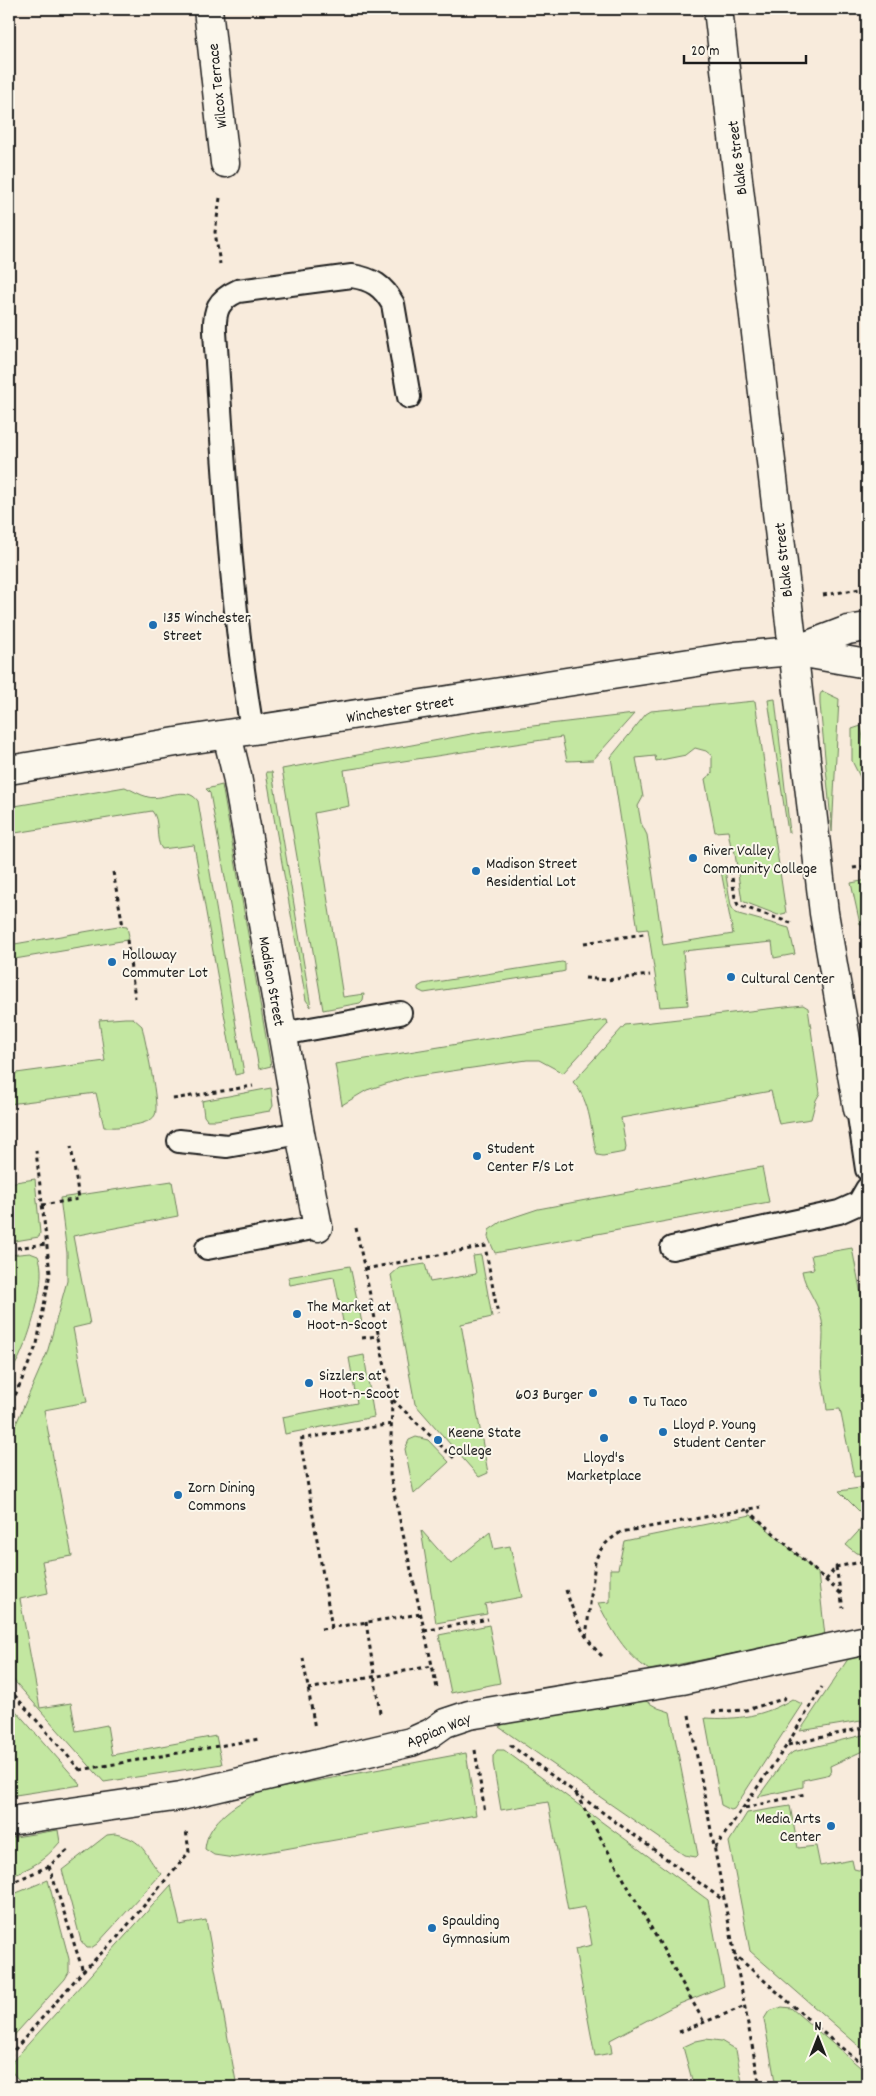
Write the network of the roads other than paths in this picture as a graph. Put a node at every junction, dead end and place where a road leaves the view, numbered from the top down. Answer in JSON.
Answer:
{"nodes":[{"id":1,"x":208,"y":9,"type":"edge"},
{"id":2,"x":718,"y":9,"type":"edge"},
{"id":3,"x":225,"y":163,"type":"road end"},
{"id":4,"x":409,"y":397,"type":"dead end"},
{"id":5,"x":867,"y":627,"type":"edge"},
{"id":6,"x":793,"y":651,"type":"junction"},
{"id":7,"x":867,"y":662,"type":"edge"},
{"id":8,"x":240,"y":732,"type":"junction"},
{"id":9,"x":9,"y":770,"type":"edge"},
{"id":10,"x":400,"y":1013,"type":"dead end"},
{"id":11,"x":282,"y":1034,"type":"junction"},
{"id":12,"x":858,"y":1110,"type":"joint"},
{"id":13,"x":300,"y":1133,"type":"junction"},
{"id":14,"x":179,"y":1141,"type":"dead end"},
{"id":15,"x":867,"y":1169,"type":"edge"},
{"id":16,"x":867,"y":1189,"type":"edge"},
{"id":17,"x":318,"y":1227,"type":"joint"},
{"id":18,"x":207,"y":1248,"type":"dead end"},
{"id":19,"x":672,"y":1248,"type":"dead end"},
{"id":20,"x":858,"y":1641,"type":"edge"},
{"id":21,"x":9,"y":1822,"type":"edge"}],
"edges":[{"from":1,"to":3,"type":"street","name":"Wilcox Terrace"},
{"from":2,"to":6,"type":"street","name":"Blake Street"},
{"from":4,"to":8,"type":"lane"},
{"from":5,"to":6,"type":"street","name":"Winchester Street"},
{"from":6,"to":7,"type":"street","name":"Winchester Street"},
{"from":6,"to":8,"type":"street","name":"Winchester Street"},
{"from":6,"to":12,"type":"street","name":"Blake Street"},
{"from":8,"to":9,"type":"street","name":"Winchester Street"},
{"from":8,"to":11,"type":"street","name":"Madison Street"},
{"from":10,"to":11,"type":"lane"},
{"from":11,"to":13,"type":"street","name":"Madison Street"},
{"from":12,"to":15,"type":"lane"},
{"from":13,"to":14,"type":"lane"},
{"from":13,"to":17,"type":"street","name":"Madison Street"},
{"from":16,"to":19,"type":"lane"},
{"from":17,"to":18,"type":"lane"},
{"from":20,"to":21,"type":"street","name":"Appian Way"}]}
